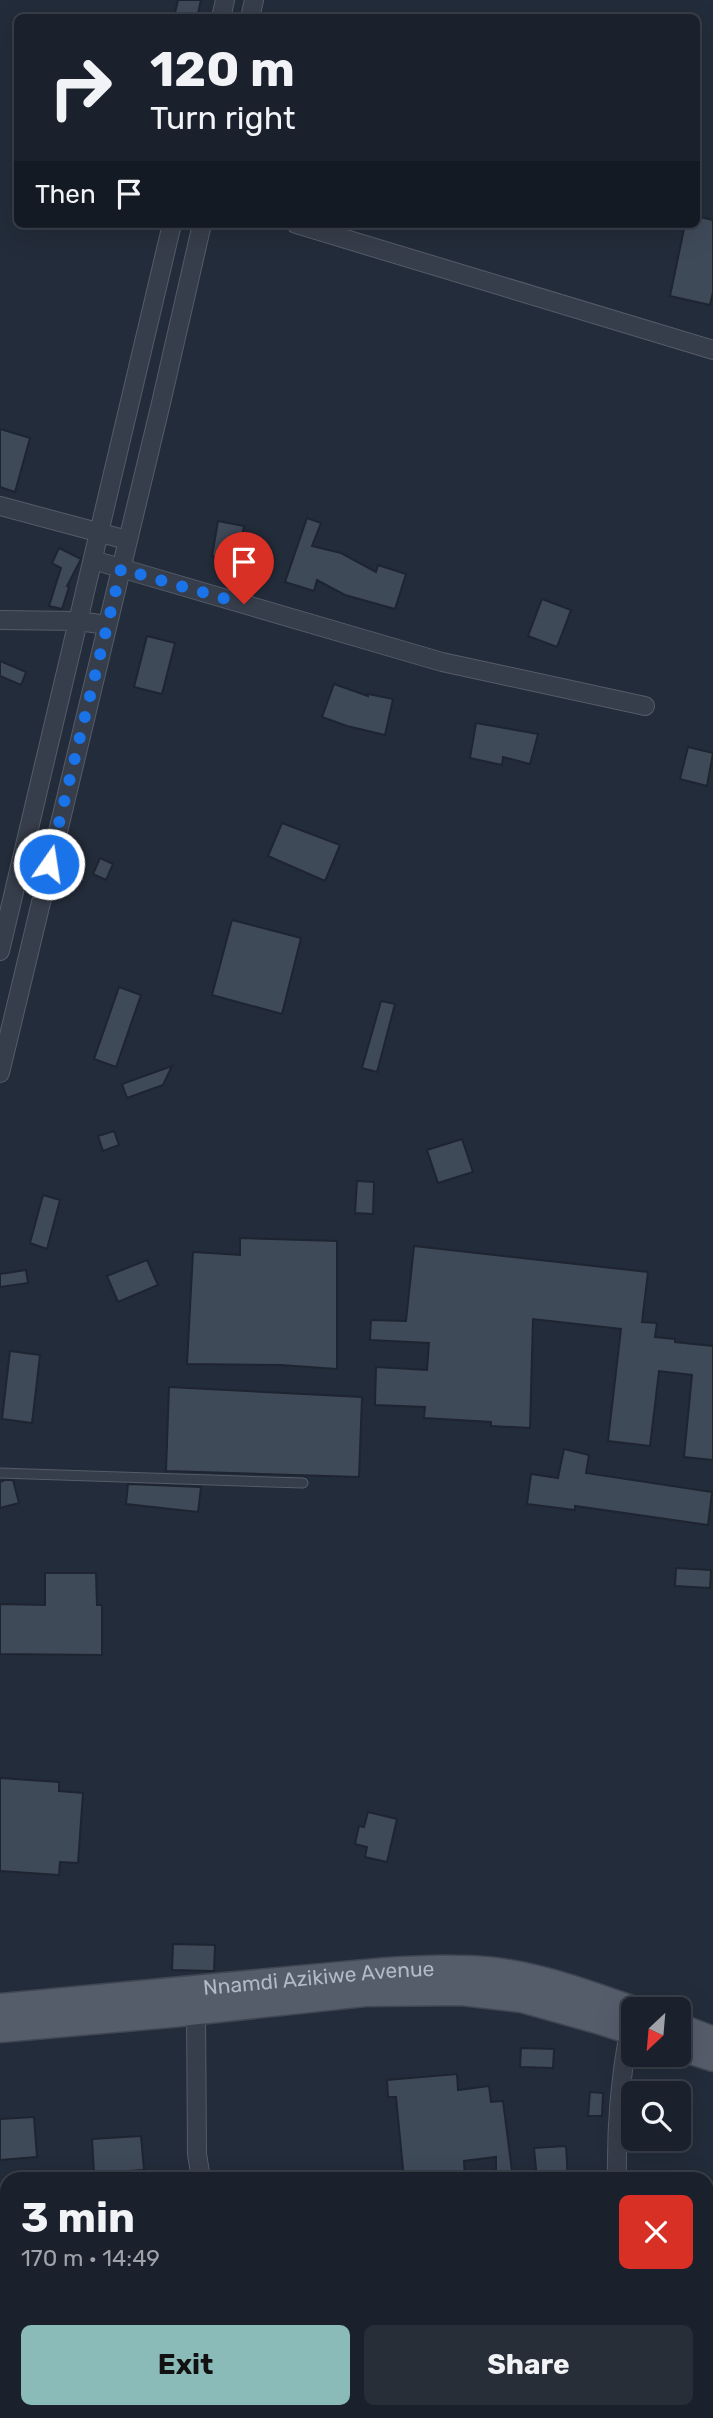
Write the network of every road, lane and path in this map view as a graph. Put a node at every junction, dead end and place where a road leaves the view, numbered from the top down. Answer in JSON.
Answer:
{"nodes":[{"id":1,"x":171,"y":228,"type":"edge"},
{"id":2,"x":201,"y":228,"type":"edge"},
{"id":3,"x":309,"y":228,"type":"edge"},
{"id":4,"x":713,"y":349,"type":"edge"},
{"id":5,"x":0,"y":506,"type":"edge"},
{"id":6,"x":99,"y":533,"type":"junction"},
{"id":7,"x":127,"y":540,"type":"junction"},
{"id":8,"x":93,"y":560,"type":"junction"},
{"id":9,"x":121,"y":569,"type":"junction"},
{"id":10,"x":0,"y":620,"type":"edge"},
{"id":11,"x":78,"y":621,"type":"junction"},
{"id":12,"x":107,"y":625,"type":"junction"},
{"id":13,"x":645,"y":706,"type":"dead end"},
{"id":14,"x":0,"y":951,"type":"edge"},
{"id":15,"x":0,"y":1073,"type":"edge"},
{"id":16,"x":0,"y":1473,"type":"edge"},
{"id":17,"x":303,"y":1483,"type":"dead end"},
{"id":18,"x":0,"y":2007,"type":"edge"},
{"id":19,"x":196,"y":2010,"type":"junction"},
{"id":20,"x":621,"y":2017,"type":"edge"},
{"id":21,"x":621,"y":2022,"type":"edge"},
{"id":22,"x":0,"y":2029,"type":"edge"},
{"id":23,"x":691,"y":2031,"type":"edge"},
{"id":24,"x":713,"y":2039,"type":"edge"},
{"id":25,"x":691,"y":2051,"type":"edge"},
{"id":26,"x":713,"y":2058,"type":"edge"},
{"id":27,"x":623,"y":2067,"type":"edge"},
{"id":28,"x":200,"y":2172,"type":"edge"},
{"id":29,"x":617,"y":2172,"type":"edge"}],
"edges":[{"from":1,"to":6,"type":"street"},
{"from":2,"to":7,"type":"street"},
{"from":3,"to":4,"type":"street"},
{"from":5,"to":6,"type":"street"},
{"from":6,"to":7,"type":"street"},
{"from":6,"to":8,"type":"street"},
{"from":7,"to":9,"type":"street"},
{"from":8,"to":9,"type":"street"},
{"from":8,"to":11,"type":"street"},
{"from":9,"to":12,"type":"street"},
{"from":9,"to":13,"type":"street"},
{"from":10,"to":11,"type":"street"},
{"from":11,"to":12,"type":"street"},
{"from":11,"to":14,"type":"street"},
{"from":12,"to":15,"type":"street"},
{"from":16,"to":17,"type":"lane"},
{"from":18,"to":20,"type":"main road","name":"Nnamdi Azikiwe Avenue"},
{"from":19,"to":21,"type":"main road","name":"Nnamdi Azikiwe Avenue"},
{"from":19,"to":22,"type":"main road","name":"Nnamdi Azikiwe Avenue"},
{"from":19,"to":28,"type":"street"},
{"from":23,"to":24,"type":"main road"},
{"from":25,"to":26,"type":"main road"},
{"from":27,"to":29,"type":"street"}]}
